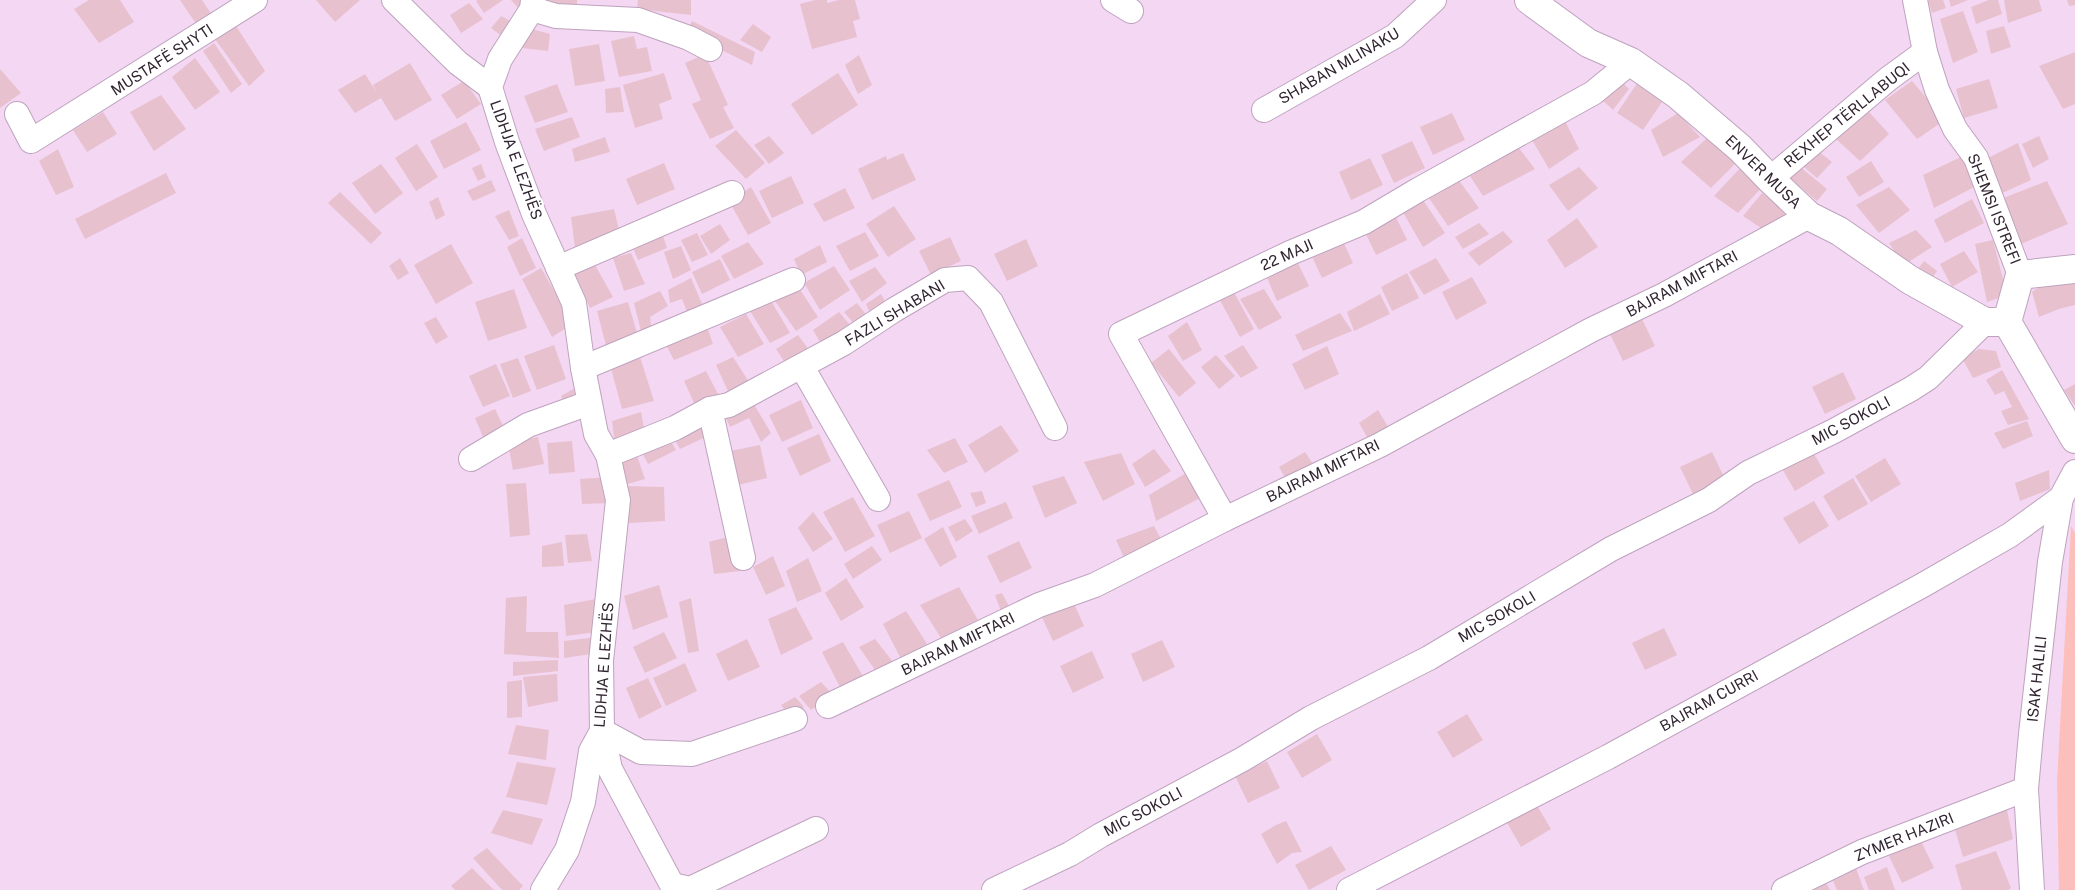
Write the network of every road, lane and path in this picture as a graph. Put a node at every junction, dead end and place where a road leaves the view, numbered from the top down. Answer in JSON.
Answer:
{"nodes":[{"id":1,"x":255,"y":0,"type":"edge"},
{"id":2,"x":394,"y":0,"type":"edge"},
{"id":3,"x":1434,"y":0,"type":"edge"},
{"id":4,"x":1528,"y":0,"type":"edge"},
{"id":5,"x":1914,"y":0,"type":"edge"},
{"id":6,"x":533,"y":4,"type":"edge"},
{"id":7,"x":710,"y":49,"type":"dead end"},
{"id":8,"x":1925,"y":52,"type":"junction"},
{"id":9,"x":1631,"y":62,"type":"junction"},
{"id":10,"x":490,"y":87,"type":"junction"},
{"id":11,"x":1264,"y":110,"type":"dead end"},
{"id":12,"x":17,"y":114,"type":"dead end"},
{"id":13,"x":1770,"y":179,"type":"junction"},
{"id":14,"x":732,"y":193,"type":"dead end"},
{"id":15,"x":1809,"y":216,"type":"junction"},
{"id":16,"x":558,"y":268,"type":"junction"},
{"id":17,"x":2075,"y":269,"type":"edge"},
{"id":18,"x":2020,"y":275,"type":"junction"},
{"id":19,"x":793,"y":280,"type":"dead end"},
{"id":20,"x":1996,"y":322,"type":"junction"},
{"id":21,"x":802,"y":367,"type":"junction"},
{"id":22,"x":583,"y":368,"type":"junction"},
{"id":23,"x":590,"y":403,"type":"junction"},
{"id":24,"x":710,"y":409,"type":"junction"},
{"id":25,"x":1055,"y":428,"type":"dead end"},
{"id":26,"x":2075,"y":439,"type":"edge"},
{"id":27,"x":608,"y":455,"type":"junction"},
{"id":28,"x":471,"y":459,"type":"dead end"},
{"id":29,"x":2075,"y":472,"type":"edge"},
{"id":30,"x":2061,"y":498,"type":"junction"},
{"id":31,"x":878,"y":499,"type":"dead end"},
{"id":32,"x":1225,"y":519,"type":"junction"},
{"id":33,"x":743,"y":558,"type":"dead end"},
{"id":34,"x":828,"y":706,"type":"dead end"},
{"id":35,"x":795,"y":719,"type":"dead end"},
{"id":36,"x":602,"y":731,"type":"junction"},
{"id":37,"x":2026,"y":789,"type":"junction"},
{"id":38,"x":816,"y":829,"type":"dead end"},
{"id":39,"x":542,"y":890,"type":"edge"},
{"id":40,"x":994,"y":890,"type":"edge"},
{"id":41,"x":1349,"y":890,"type":"edge"},
{"id":42,"x":1784,"y":890,"type":"edge"},
{"id":43,"x":2032,"y":890,"type":"edge"}],
"edges":[{"from":1,"to":12,"type":"street","name":"MUSTAFË SHYTI"},
{"from":2,"to":10,"type":"street"},
{"from":3,"to":11,"type":"street","name":"SHABAN MLINAKU"},
{"from":4,"to":9,"type":"street","name":"ENVER MUSA"},
{"from":5,"to":8,"type":"street","name":"SHEMSI ISTREFI"},
{"from":6,"to":7,"type":"street"},
{"from":6,"to":10,"type":"street","name":"LIDHJA E LEZHËS"},
{"from":8,"to":13,"type":"street","name":"REXHEP TËRLLABUQI"},
{"from":8,"to":18,"type":"street","name":"SHEMSI ISTREFI"},
{"from":9,"to":13,"type":"street","name":"ENVER MUSA"},
{"from":9,"to":32,"type":"street","name":"22 MAJI"},
{"from":10,"to":16,"type":"street","name":"LIDHJA E LEZHËS"},
{"from":13,"to":15,"type":"street","name":"ENVER MUSA"},
{"from":14,"to":16,"type":"street"},
{"from":15,"to":20,"type":"street","name":"ENVER MUSA"},
{"from":15,"to":32,"type":"street","name":"BAJRAM MIFTARI"},
{"from":16,"to":22,"type":"street","name":"LIDHJA E LEZHËS"},
{"from":17,"to":18,"type":"street"},
{"from":18,"to":20,"type":"street","name":"SHEMSI ISTREFI"},
{"from":19,"to":22,"type":"street"},
{"from":20,"to":26,"type":"street"},
{"from":20,"to":40,"type":"street","name":"MIC SOKOLI"},
{"from":21,"to":24,"type":"street","name":"FAZLI SHABANI"},
{"from":21,"to":25,"type":"street","name":"FAZLI SHABANI"},
{"from":21,"to":31,"type":"street"},
{"from":22,"to":23,"type":"street","name":"LIDHJA E LEZHËS"},
{"from":23,"to":27,"type":"street","name":"LIDHJA E LEZHËS"},
{"from":23,"to":28,"type":"street"},
{"from":24,"to":27,"type":"street","name":"FAZLI SHABANI"},
{"from":24,"to":33,"type":"street"},
{"from":27,"to":36,"type":"street","name":"LIDHJA E LEZHËS"},
{"from":29,"to":30,"type":"street","name":"ISAK HALILI"},
{"from":30,"to":37,"type":"street","name":"ISAK HALILI"},
{"from":30,"to":41,"type":"street","name":"BAJRAM CURRI"},
{"from":32,"to":34,"type":"street","name":"BAJRAM MIFTARI"},
{"from":35,"to":36,"type":"street"},
{"from":36,"to":38,"type":"street"},
{"from":36,"to":39,"type":"street","name":"LIDHJA E LEZHËS"},
{"from":37,"to":42,"type":"street","name":"ZYMER HAZIRI"},
{"from":37,"to":43,"type":"street","name":"ISAK HALILI"}]}
